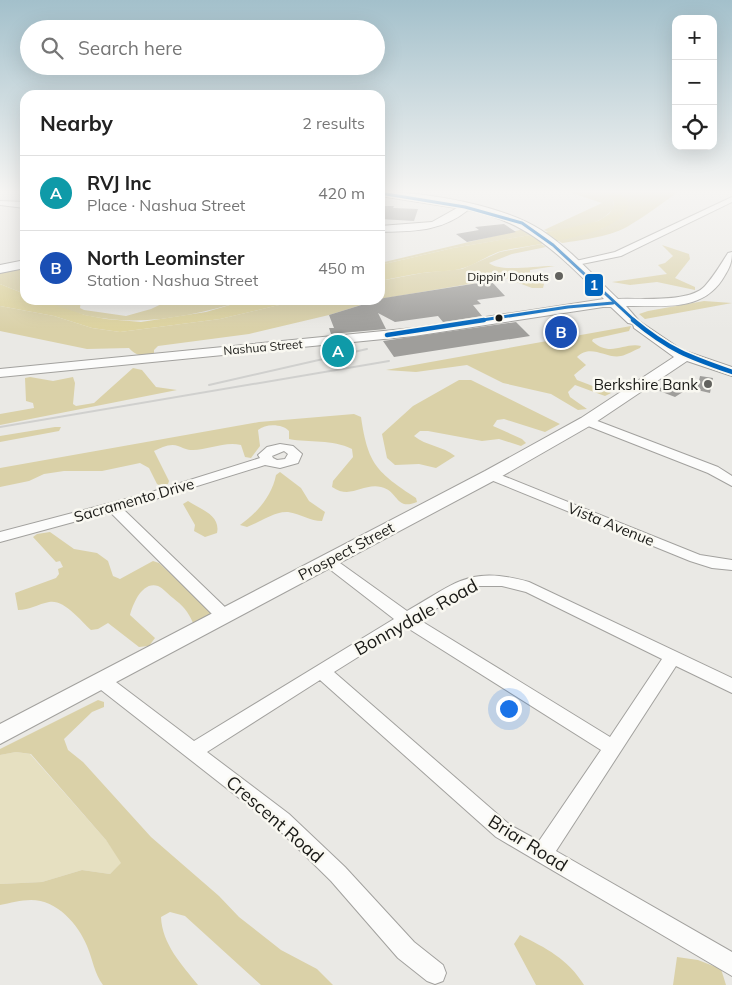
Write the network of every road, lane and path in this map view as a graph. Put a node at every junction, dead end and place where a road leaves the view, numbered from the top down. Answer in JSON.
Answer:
{"nodes":[{"id":1,"x":543,"y":238,"type":"edge"},
{"id":2,"x":651,"y":238,"type":"edge"},
{"id":3,"x":732,"y":256,"type":"edge"},
{"id":4,"x":20,"y":260,"type":"edge"},
{"id":5,"x":572,"y":263,"type":"junction"},
{"id":6,"x":0,"y":264,"type":"edge"},
{"id":7,"x":20,"y":265,"type":"edge"},
{"id":8,"x":0,"y":269,"type":"edge"},
{"id":9,"x":613,"y":303,"type":"junction"},
{"id":10,"x":640,"y":326,"type":"junction"},
{"id":11,"x":684,"y":356,"type":"junction"},
{"id":12,"x":662,"y":370,"type":"junction"},
{"id":13,"x":732,"y":372,"type":"edge"},
{"id":14,"x":0,"y":373,"type":"edge"},
{"id":15,"x":588,"y":421,"type":"junction"},
{"id":16,"x":267,"y":460,"type":"dead end"},
{"id":17,"x":491,"y":475,"type":"junction"},
{"id":18,"x":732,"y":482,"type":"edge"},
{"id":19,"x":113,"y":507,"type":"junction"},
{"id":20,"x":0,"y":536,"type":"edge"},
{"id":21,"x":328,"y":561,"type":"junction"},
{"id":22,"x":732,"y":565,"type":"edge"},
{"id":23,"x":223,"y":615,"type":"junction"},
{"id":24,"x":406,"y":619,"type":"junction"},
{"id":25,"x":672,"y":658,"type":"junction"},
{"id":26,"x":322,"y":672,"type":"junction"},
{"id":27,"x":102,"y":681,"type":"junction"},
{"id":28,"x":732,"y":686,"type":"edge"},
{"id":29,"x":0,"y":735,"type":"edge"},
{"id":30,"x":611,"y":747,"type":"junction"},
{"id":31,"x":193,"y":751,"type":"junction"},
{"id":32,"x":543,"y":853,"type":"junction"},
{"id":33,"x":732,"y":965,"type":"edge"},
{"id":34,"x":435,"y":973,"type":"dead end"}],
"edges":[{"from":1,"to":5,"type":"main road"},
{"from":2,"to":5,"type":"street"},
{"from":3,"to":9,"type":"main road","name":"Nashua Street"},
{"from":4,"to":6,"type":"highway"},
{"from":5,"to":9,"type":"main road"},
{"from":7,"to":8,"type":"highway"},
{"from":9,"to":10,"type":"main road"},
{"from":9,"to":14,"type":"main road","name":"Nashua Street"},
{"from":10,"to":11,"type":"main road"},
{"from":10,"to":12,"type":"main road"},
{"from":11,"to":12,"type":"main road","name":"Prospect Street"},
{"from":11,"to":13,"type":"main road"},
{"from":12,"to":15,"type":"main road","name":"Prospect Street"},
{"from":15,"to":17,"type":"main road","name":"Prospect Street"},
{"from":15,"to":18,"type":"street"},
{"from":16,"to":19,"type":"street","name":"Sacramento Drive"},
{"from":17,"to":21,"type":"main road","name":"Prospect Street"},
{"from":17,"to":22,"type":"street","name":"Vista Avenue"},
{"from":19,"to":20,"type":"street","name":"Sacramento Drive"},
{"from":19,"to":23,"type":"street"},
{"from":21,"to":23,"type":"main road","name":"Prospect Street"},
{"from":21,"to":24,"type":"street"},
{"from":23,"to":27,"type":"main road","name":"Prospect Street"},
{"from":24,"to":25,"type":"street","name":"Bonnydale Road"},
{"from":24,"to":26,"type":"street","name":"Bonnydale Road"},
{"from":24,"to":30,"type":"street"},
{"from":25,"to":28,"type":"street","name":"Bonnydale Road"},
{"from":25,"to":30,"type":"street"},
{"from":26,"to":31,"type":"street","name":"Bonnydale Road"},
{"from":26,"to":32,"type":"street","name":"Briar Road"},
{"from":27,"to":29,"type":"main road","name":"Prospect Street"},
{"from":27,"to":31,"type":"street","name":"Crescent Road"},
{"from":30,"to":32,"type":"street"},
{"from":31,"to":34,"type":"street","name":"Crescent Road"},
{"from":32,"to":33,"type":"street","name":"Briar Road"}]}
